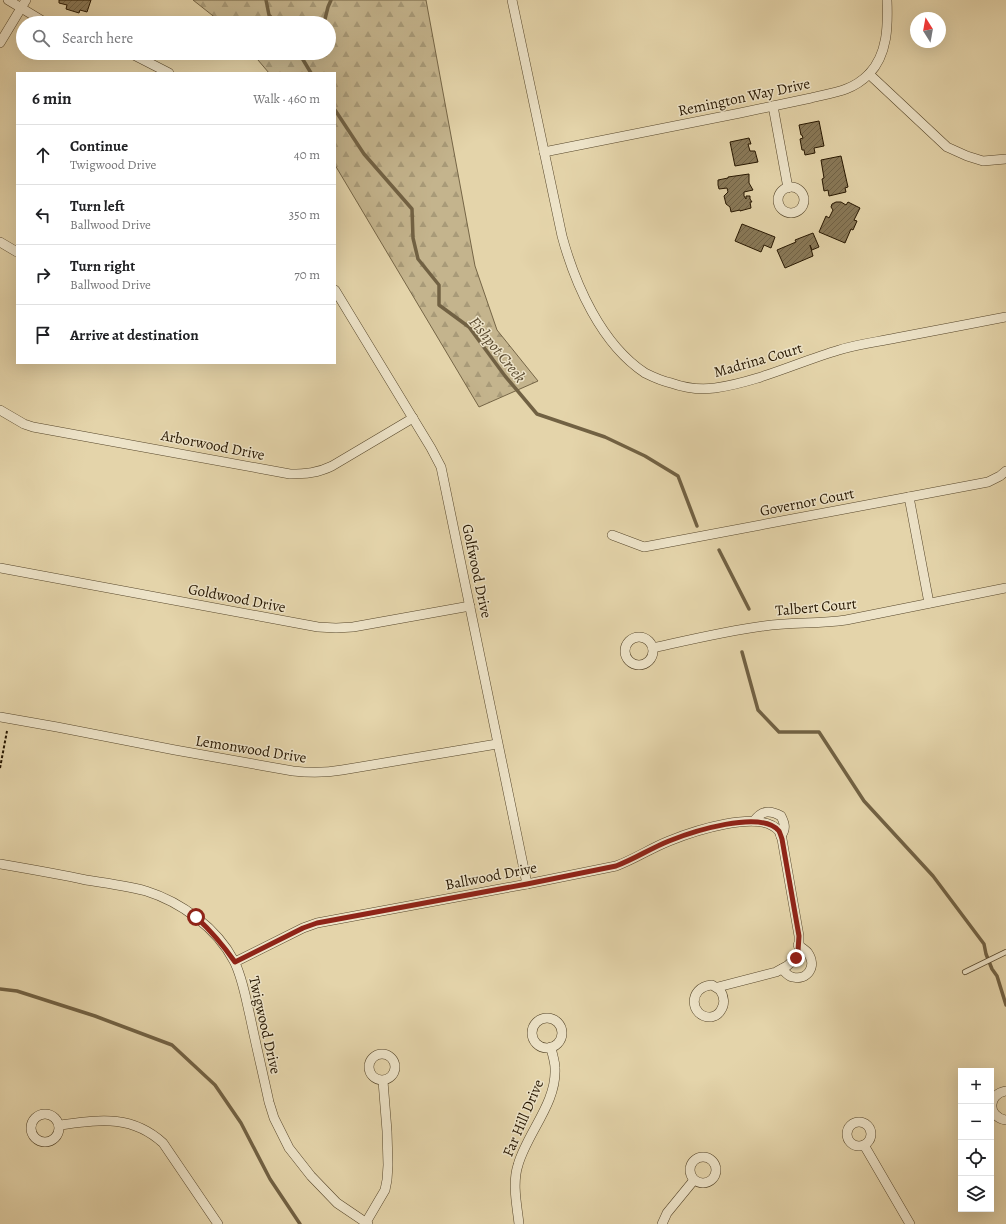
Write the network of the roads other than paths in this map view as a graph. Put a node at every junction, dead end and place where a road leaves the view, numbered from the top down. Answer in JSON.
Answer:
{"nodes":[{"id":1,"x":8,"y":0,"type":"edge"},
{"id":2,"x":26,"y":0,"type":"edge"},
{"id":3,"x":512,"y":0,"type":"edge"},
{"id":4,"x":887,"y":0,"type":"edge"},
{"id":5,"x":20,"y":8,"type":"junction"},
{"id":6,"x":34,"y":16,"type":"edge"},
{"id":7,"x":0,"y":43,"type":"edge"},
{"id":8,"x":144,"y":60,"type":"edge"},
{"id":9,"x":167,"y":72,"type":"edge"},
{"id":10,"x":869,"y":74,"type":"junction"},
{"id":11,"x":773,"y":106,"type":"junction"},
{"id":12,"x":544,"y":152,"type":"junction"},
{"id":13,"x":1006,"y":158,"type":"edge"},
{"id":14,"x":788,"y":188,"type":"dead end"},
{"id":15,"x":0,"y":242,"type":"edge"},
{"id":16,"x":16,"y":251,"type":"edge"},
{"id":17,"x":336,"y":292,"type":"edge"},
{"id":18,"x":1006,"y":317,"type":"edge"},
{"id":19,"x":0,"y":410,"type":"edge"},
{"id":20,"x":413,"y":418,"type":"junction"},
{"id":21,"x":1006,"y":471,"type":"edge"},
{"id":22,"x":909,"y":497,"type":"junction"},
{"id":23,"x":612,"y":535,"type":"dead end"},
{"id":24,"x":0,"y":568,"type":"edge"},
{"id":25,"x":1006,"y":588,"type":"edge"},
{"id":26,"x":929,"y":603,"type":"junction"},
{"id":27,"x":470,"y":606,"type":"junction"},
{"id":28,"x":653,"y":648,"type":"dead end"},
{"id":29,"x":0,"y":718,"type":"edge"},
{"id":30,"x":497,"y":744,"type":"junction"},
{"id":31,"x":0,"y":864,"type":"edge"},
{"id":32,"x":527,"y":884,"type":"junction"},
{"id":33,"x":798,"y":945,"type":"junction"},
{"id":34,"x":1006,"y":952,"type":"edge"},
{"id":35,"x":235,"y":962,"type":"junction"},
{"id":36,"x":782,"y":969,"type":"junction"},
{"id":37,"x":965,"y":972,"type":"dead end"},
{"id":38,"x":718,"y":987,"type":"dead end"},
{"id":39,"x":551,"y":1047,"type":"dead end"},
{"id":40,"x":384,"y":1081,"type":"dead end"},
{"id":41,"x":1006,"y":1091,"type":"edge"},
{"id":42,"x":1006,"y":1120,"type":"edge"},
{"id":43,"x":60,"y":1125,"type":"dead end"},
{"id":44,"x":864,"y":1146,"type":"dead end"},
{"id":45,"x":694,"y":1180,"type":"dead end"},
{"id":46,"x":218,"y":1224,"type":"edge"},
{"id":47,"x":366,"y":1224,"type":"edge"},
{"id":48,"x":519,"y":1224,"type":"edge"},
{"id":49,"x":662,"y":1224,"type":"edge"},
{"id":50,"x":910,"y":1224,"type":"edge"}],
"edges":[{"from":1,"to":5,"type":"street"},
{"from":2,"to":5,"type":"street"},
{"from":3,"to":12,"type":"street","name":"Madrina Court"},
{"from":4,"to":10,"type":"street","name":"Remington Way Drive"},
{"from":5,"to":6,"type":"street"},
{"from":5,"to":7,"type":"street"},
{"from":8,"to":9,"type":"street"},
{"from":10,"to":11,"type":"street","name":"Remington Way Drive"},
{"from":10,"to":13,"type":"street"},
{"from":11,"to":12,"type":"street","name":"Remington Way Drive"},
{"from":11,"to":14,"type":"street"},
{"from":12,"to":18,"type":"street","name":"Madrina Court"},
{"from":15,"to":16,"type":"street"},
{"from":17,"to":20,"type":"street","name":"Golfwood Drive"},
{"from":19,"to":20,"type":"street","name":"Arborwood Drive"},
{"from":20,"to":27,"type":"street","name":"Golfwood Drive"},
{"from":21,"to":22,"type":"street","name":"Governor Court"},
{"from":22,"to":23,"type":"street","name":"Governor Court"},
{"from":22,"to":26,"type":"street"},
{"from":24,"to":27,"type":"street","name":"Goldwood Drive"},
{"from":25,"to":26,"type":"street","name":"Talbert Court"},
{"from":26,"to":28,"type":"street","name":"Talbert Court"},
{"from":27,"to":30,"type":"street","name":"Golfwood Drive"},
{"from":29,"to":30,"type":"street","name":"Lemonwood Drive"},
{"from":30,"to":32,"type":"street","name":"Golfwood Drive"},
{"from":31,"to":35,"type":"street","name":"Twigwood Drive"},
{"from":32,"to":33,"type":"street","name":"Ballwood Drive"},
{"from":32,"to":35,"type":"street","name":"Ballwood Drive"},
{"from":33,"to":36,"type":"street","name":"Ballwood Drive"},
{"from":33,"to":36,"type":"street"},
{"from":34,"to":37,"type":"lane"},
{"from":35,"to":47,"type":"street","name":"Twigwood Drive"},
{"from":36,"to":38,"type":"street","name":"Ballwood Drive"},
{"from":39,"to":48,"type":"street","name":"Far Hill Drive"},
{"from":40,"to":47,"type":"street"},
{"from":41,"to":42,"type":"street"},
{"from":43,"to":46,"type":"street"},
{"from":44,"to":50,"type":"street"},
{"from":45,"to":49,"type":"street"}]}
